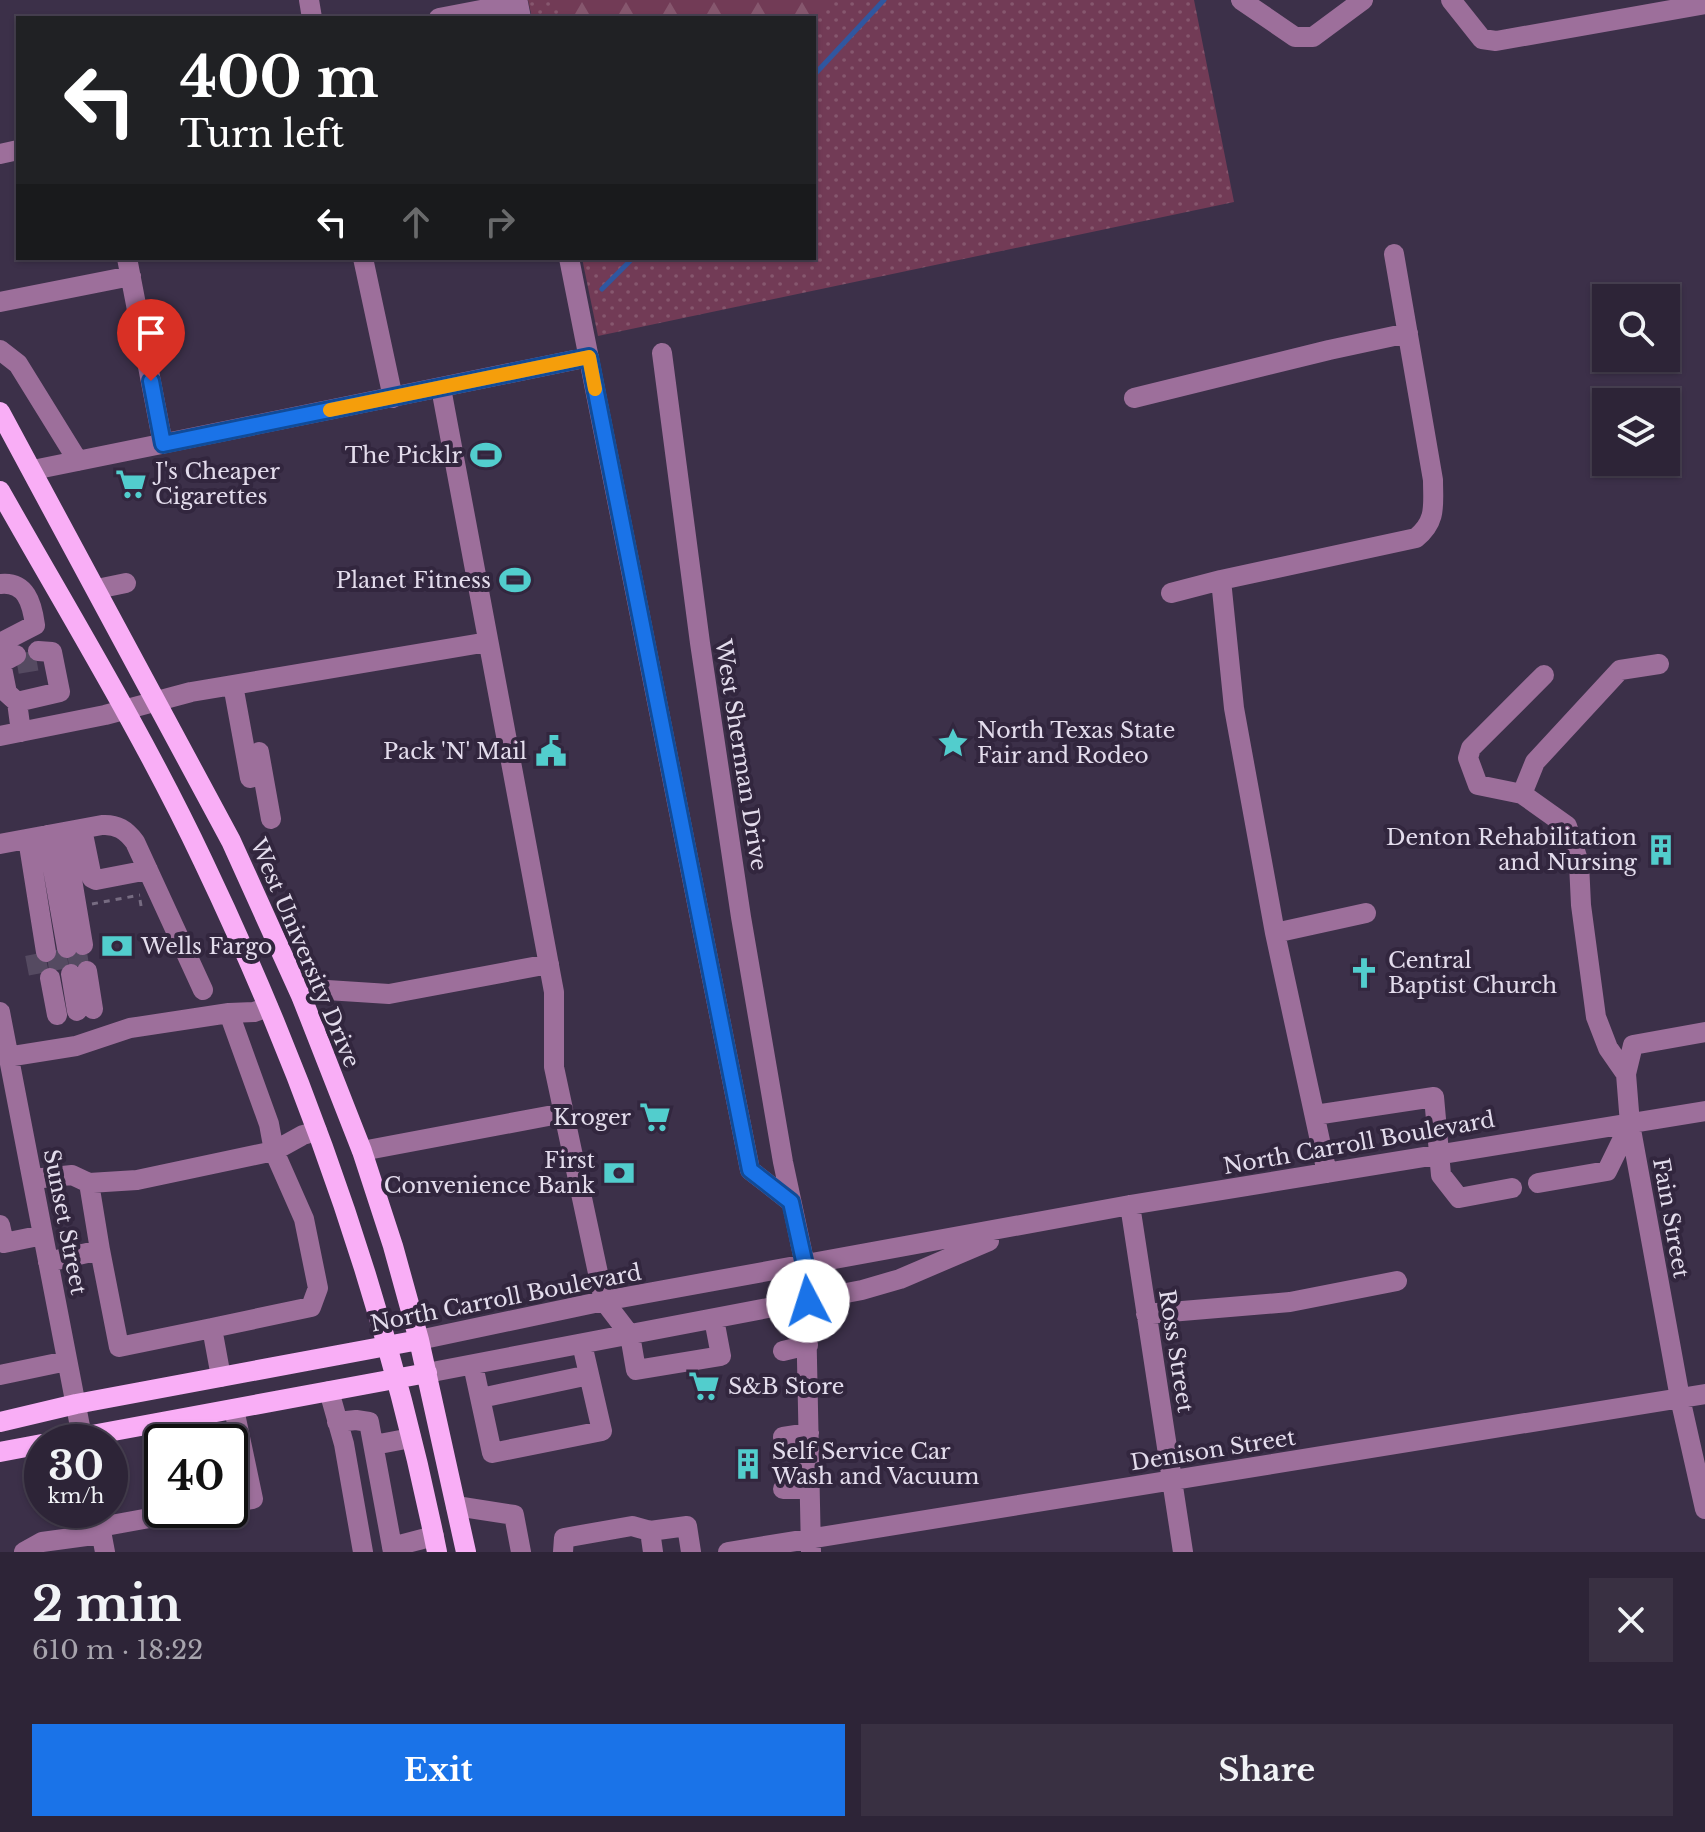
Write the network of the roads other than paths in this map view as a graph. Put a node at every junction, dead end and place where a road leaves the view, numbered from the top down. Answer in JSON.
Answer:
{"nodes":[{"id":1,"x":1241,"y":0,"type":"edge"},
{"id":2,"x":1363,"y":0,"type":"edge"},
{"id":3,"x":1451,"y":0,"type":"edge"},
{"id":4,"x":1705,"y":4,"type":"edge"},
{"id":5,"x":518,"y":7,"type":"edge"},
{"id":6,"x":453,"y":16,"type":"edge"},
{"id":7,"x":1394,"y":254,"type":"dead end"},
{"id":8,"x":363,"y":260,"type":"edge"},
{"id":9,"x":569,"y":260,"type":"edge"},
{"id":10,"x":129,"y":267,"type":"edge"},
{"id":11,"x":0,"y":302,"type":"edge"},
{"id":12,"x":1408,"y":333,"type":"junction"},
{"id":13,"x":0,"y":350,"type":"edge"},
{"id":14,"x":662,"y":353,"type":"dead end"},
{"id":15,"x":589,"y":357,"type":"junction"},
{"id":16,"x":441,"y":388,"type":"junction"},
{"id":17,"x":393,"y":398,"type":"junction"},
{"id":18,"x":1134,"y":398,"type":"dead end"},
{"id":19,"x":0,"y":412,"type":"edge"},
{"id":20,"x":163,"y":444,"type":"junction"},
{"id":21,"x":78,"y":461,"type":"junction"},
{"id":22,"x":33,"y":470,"type":"junction"},
{"id":23,"x":0,"y":491,"type":"edge"},
{"id":24,"x":1221,"y":580,"type":"junction"},
{"id":25,"x":126,"y":583,"type":"dead end"},
{"id":26,"x":0,"y":584,"type":"edge"},
{"id":27,"x":97,"y":589,"type":"junction"},
{"id":28,"x":1171,"y":593,"type":"dead end"},
{"id":29,"x":488,"y":642,"type":"junction"},
{"id":30,"x":41,"y":655,"type":"dead end"},
{"id":31,"x":10,"y":656,"type":"edge"},
{"id":32,"x":1659,"y":664,"type":"dead end"},
{"id":33,"x":1544,"y":675,"type":"dead end"},
{"id":34,"x":233,"y":685,"type":"junction"},
{"id":35,"x":157,"y":701,"type":"junction"},
{"id":36,"x":17,"y":702,"type":"junction"},
{"id":37,"x":123,"y":709,"type":"junction"},
{"id":38,"x":21,"y":732,"type":"junction"},
{"id":39,"x":255,"y":734,"type":"dead end"},
{"id":40,"x":0,"y":736,"type":"edge"},
{"id":41,"x":250,"y":778,"type":"dead end"},
{"id":42,"x":1522,"y":794,"type":"junction"},
{"id":43,"x":271,"y":819,"type":"dead end"},
{"id":44,"x":41,"y":836,"type":"edge"},
{"id":45,"x":148,"y":870,"type":"junction"},
{"id":46,"x":1366,"y":913,"type":"dead end"},
{"id":47,"x":1275,"y":933,"type":"junction"},
{"id":48,"x":549,"y":964,"type":"junction"},
{"id":49,"x":65,"y":975,"type":"tunnel mouth"},
{"id":50,"x":203,"y":990,"type":"dead end"},
{"id":51,"x":302,"y":998,"type":"junction"},
{"id":52,"x":268,"y":1007,"type":"junction"},
{"id":53,"x":0,"y":1012,"type":"edge"},
{"id":54,"x":71,"y":1012,"type":"dead end"},
{"id":55,"x":229,"y":1013,"type":"junction"},
{"id":56,"x":1705,"y":1032,"type":"edge"},
{"id":57,"x":7,"y":1057,"type":"junction"},
{"id":58,"x":1626,"y":1074,"type":"junction"},
{"id":59,"x":8,"y":1092,"type":"edge"},
{"id":60,"x":1705,"y":1111,"type":"edge"},
{"id":61,"x":564,"y":1113,"type":"junction"},
{"id":62,"x":1315,"y":1115,"type":"junction"},
{"id":63,"x":1630,"y":1124,"type":"junction"},
{"id":64,"x":317,"y":1131,"type":"junction"},
{"id":65,"x":274,"y":1151,"type":"junction"},
{"id":66,"x":362,"y":1151,"type":"junction"},
{"id":67,"x":1440,"y":1153,"type":"junction"},
{"id":68,"x":1327,"y":1173,"type":"junction"},
{"id":69,"x":33,"y":1179,"type":"junction"},
{"id":70,"x":89,"y":1183,"type":"junction"},
{"id":71,"x":1538,"y":1183,"type":"dead end"},
{"id":72,"x":1512,"y":1188,"type":"dead end"},
{"id":73,"x":791,"y":1202,"type":"junction"},
{"id":74,"x":1130,"y":1205,"type":"junction"},
{"id":75,"x":0,"y":1225,"type":"edge"},
{"id":76,"x":1022,"y":1226,"type":"junction"},
{"id":77,"x":43,"y":1235,"type":"junction"},
{"id":78,"x":100,"y":1250,"type":"junction"},
{"id":79,"x":48,"y":1262,"type":"junction"},
{"id":80,"x":805,"y":1265,"type":"junction"},
{"id":81,"x":1397,"y":1281,"type":"dead end"},
{"id":82,"x":604,"y":1301,"type":"junction"},
{"id":83,"x":808,"y":1301,"type":"junction"},
{"id":84,"x":1146,"y":1314,"type":"junction"},
{"id":85,"x":714,"y":1319,"type":"junction"},
{"id":86,"x":212,"y":1328,"type":"junction"},
{"id":87,"x":630,"y":1335,"type":"junction"},
{"id":88,"x":419,"y":1340,"type":"junction"},
{"id":89,"x":582,"y":1344,"type":"junction"},
{"id":90,"x":808,"y":1345,"type":"junction"},
{"id":91,"x":388,"y":1346,"type":"junction"},
{"id":92,"x":783,"y":1351,"type":"dead end"},
{"id":93,"x":67,"y":1361,"type":"junction"},
{"id":94,"x":473,"y":1365,"type":"junction"},
{"id":95,"x":427,"y":1373,"type":"junction"},
{"id":96,"x":0,"y":1375,"type":"edge"},
{"id":97,"x":589,"y":1375,"type":"junction"},
{"id":98,"x":221,"y":1377,"type":"junction"},
{"id":99,"x":397,"y":1379,"type":"junction"},
{"id":100,"x":329,"y":1391,"type":"junction"},
{"id":101,"x":1705,"y":1394,"type":"edge"},
{"id":102,"x":481,"y":1398,"type":"junction"},
{"id":103,"x":1680,"y":1398,"type":"junction"},
{"id":104,"x":76,"y":1404,"type":"junction"},
{"id":105,"x":234,"y":1409,"type":"junction"},
{"id":106,"x":0,"y":1422,"type":"edge"},
{"id":107,"x":337,"y":1422,"type":"junction"},
{"id":108,"x":80,"y":1424,"type":"edge"},
{"id":109,"x":237,"y":1424,"type":"edge"},
{"id":110,"x":128,"y":1430,"type":"edge"},
{"id":111,"x":809,"y":1433,"type":"junction"},
{"id":112,"x":783,"y":1437,"type":"dead end"},
{"id":113,"x":411,"y":1438,"type":"junction"},
{"id":114,"x":374,"y":1445,"type":"junction"},
{"id":115,"x":24,"y":1447,"type":"edge"},
{"id":116,"x":0,"y":1452,"type":"edge"},
{"id":117,"x":248,"y":1475,"type":"edge"},
{"id":118,"x":1171,"y":1481,"type":"junction"},
{"id":119,"x":783,"y":1489,"type":"dead end"},
{"id":120,"x":809,"y":1489,"type":"junction"},
{"id":121,"x":248,"y":1500,"type":"edge"},
{"id":122,"x":456,"y":1506,"type":"junction"},
{"id":123,"x":1705,"y":1509,"type":"edge"},
{"id":124,"x":144,"y":1521,"type":"edge"},
{"id":125,"x":101,"y":1531,"type":"edge"},
{"id":126,"x":650,"y":1531,"type":"junction"},
{"id":127,"x":436,"y":1544,"type":"edge"},
{"id":128,"x":811,"y":1545,"type":"edge"},
{"id":129,"x":393,"y":1549,"type":"edge"},
{"id":130,"x":24,"y":1552,"type":"edge"},
{"id":131,"x":363,"y":1552,"type":"edge"},
{"id":132,"x":466,"y":1552,"type":"edge"},
{"id":133,"x":521,"y":1552,"type":"edge"},
{"id":134,"x":563,"y":1552,"type":"edge"},
{"id":135,"x":653,"y":1552,"type":"edge"},
{"id":136,"x":691,"y":1552,"type":"edge"},
{"id":137,"x":728,"y":1552,"type":"edge"},
{"id":138,"x":1183,"y":1552,"type":"edge"}],
"edges":[{"from":1,"to":2,"type":"street"},
{"from":3,"to":4,"type":"street"},
{"from":5,"to":6,"type":"street"},
{"from":7,"to":12,"type":"street"},
{"from":8,"to":17,"type":"street"},
{"from":9,"to":15,"type":"street"},
{"from":10,"to":11,"type":"street"},
{"from":10,"to":20,"type":"street"},
{"from":12,"to":18,"type":"street"},
{"from":12,"to":24,"type":"street"},
{"from":13,"to":21,"type":"street"},
{"from":14,"to":73,"type":"street","name":"West Sherman Drive"},
{"from":15,"to":16,"type":"street"},
{"from":15,"to":73,"type":"street"},
{"from":16,"to":17,"type":"street"},
{"from":16,"to":29,"type":"street"},
{"from":17,"to":20,"type":"street"},
{"from":19,"to":22,"type":"main road","name":"West University Drive"},
{"from":20,"to":21,"type":"street"},
{"from":21,"to":22,"type":"street"},
{"from":22,"to":27,"type":"main road","name":"West University Drive"},
{"from":23,"to":37,"type":"main road"},
{"from":24,"to":28,"type":"street"},
{"from":24,"to":47,"type":"street"},
{"from":25,"to":27,"type":"street"},
{"from":26,"to":31,"type":"street"},
{"from":27,"to":35,"type":"main road","name":"West University Drive"},
{"from":29,"to":34,"type":"street"},
{"from":29,"to":48,"type":"street"},
{"from":30,"to":36,"type":"street"},
{"from":31,"to":36,"type":"street"},
{"from":32,"to":42,"type":"street"},
{"from":33,"to":42,"type":"street"},
{"from":34,"to":35,"type":"street"},
{"from":34,"to":41,"type":"street"},
{"from":35,"to":37,"type":"street"},
{"from":35,"to":51,"type":"main road","name":"West University Drive"},
{"from":36,"to":38,"type":"street"},
{"from":37,"to":38,"type":"street"},
{"from":37,"to":52,"type":"main road"},
{"from":38,"to":40,"type":"street"},
{"from":39,"to":43,"type":"street"},
{"from":42,"to":58,"type":"street"},
{"from":44,"to":44,"type":"street"},
{"from":44,"to":45,"type":"street"},
{"from":44,"to":45,"type":"street"},
{"from":45,"to":50,"type":"street"},
{"from":46,"to":47,"type":"street"},
{"from":47,"to":62,"type":"street"},
{"from":48,"to":51,"type":"street"},
{"from":48,"to":61,"type":"street"},
{"from":49,"to":54,"type":"street"},
{"from":51,"to":66,"type":"main road","name":"West University Drive"},
{"from":52,"to":55,"type":"street"},
{"from":52,"to":64,"type":"main road"},
{"from":53,"to":57,"type":"street","name":"Sunset Street"},
{"from":55,"to":57,"type":"street"},
{"from":55,"to":65,"type":"street"},
{"from":56,"to":58,"type":"street"},
{"from":57,"to":59,"type":"street","name":"Sunset Street"},
{"from":58,"to":63,"type":"street","name":"Fain Street"},
{"from":59,"to":69,"type":"street","name":"Sunset Street"},
{"from":60,"to":63,"type":"street","name":"North Carroll Boulevard"},
{"from":61,"to":66,"type":"street"},
{"from":61,"to":82,"type":"street"},
{"from":62,"to":67,"type":"street"},
{"from":62,"to":68,"type":"street"},
{"from":63,"to":67,"type":"street","name":"North Carroll Boulevard"},
{"from":63,"to":71,"type":"street"},
{"from":63,"to":103,"type":"street","name":"Fain Street"},
{"from":64,"to":65,"type":"street"},
{"from":64,"to":91,"type":"main road"},
{"from":65,"to":70,"type":"street"},
{"from":65,"to":86,"type":"street"},
{"from":66,"to":88,"type":"main road","name":"West University Drive"},
{"from":67,"to":68,"type":"street","name":"North Carroll Boulevard"},
{"from":67,"to":72,"type":"street"},
{"from":68,"to":74,"type":"street","name":"North Carroll Boulevard"},
{"from":69,"to":70,"type":"street"},
{"from":69,"to":77,"type":"street","name":"Sunset Street"},
{"from":70,"to":78,"type":"street"},
{"from":73,"to":80,"type":"street","name":"West Sherman Drive"},
{"from":74,"to":76,"type":"street","name":"North Carroll Boulevard"},
{"from":74,"to":84,"type":"street","name":"Ross Street"},
{"from":75,"to":77,"type":"street"},
{"from":76,"to":80,"type":"street","name":"North Carroll Boulevard"},
{"from":76,"to":83,"type":"street","name":"North Carroll Boulevard"},
{"from":77,"to":79,"type":"street","name":"Sunset Street"},
{"from":78,"to":79,"type":"street"},
{"from":78,"to":86,"type":"street"},
{"from":79,"to":93,"type":"street","name":"Sunset Street"},
{"from":80,"to":82,"type":"street","name":"North Carroll Boulevard"},
{"from":80,"to":83,"type":"street"},
{"from":81,"to":84,"type":"street"},
{"from":82,"to":87,"type":"street"},
{"from":82,"to":88,"type":"street","name":"North Carroll Boulevard"},
{"from":83,"to":85,"type":"street","name":"North Carroll Boulevard"},
{"from":83,"to":90,"type":"street"},
{"from":84,"to":118,"type":"street","name":"Ross Street"},
{"from":85,"to":87,"type":"street","name":"North Carroll Boulevard"},
{"from":85,"to":87,"type":"street"},
{"from":86,"to":98,"type":"street"},
{"from":87,"to":89,"type":"street","name":"North Carroll Boulevard"},
{"from":88,"to":91,"type":"main road","name":"North Carroll Boulevard"},
{"from":88,"to":95,"type":"main road","name":"West University Drive"},
{"from":89,"to":94,"type":"street","name":"North Carroll Boulevard"},
{"from":89,"to":97,"type":"street"},
{"from":90,"to":92,"type":"street"},
{"from":90,"to":111,"type":"street"},
{"from":91,"to":98,"type":"main road","name":"North Carroll Boulevard"},
{"from":91,"to":99,"type":"main road"},
{"from":93,"to":96,"type":"street"},
{"from":93,"to":104,"type":"street","name":"Sunset Street"},
{"from":94,"to":95,"type":"street","name":"North Carroll Boulevard"},
{"from":94,"to":102,"type":"street"},
{"from":95,"to":99,"type":"main road","name":"North Carroll Boulevard"},
{"from":95,"to":122,"type":"main road","name":"West University Drive"},
{"from":97,"to":102,"type":"street"},
{"from":97,"to":102,"type":"street"},
{"from":98,"to":104,"type":"main road","name":"North Carroll Boulevard"},
{"from":99,"to":100,"type":"main road","name":"North Carroll Boulevard"},
{"from":99,"to":113,"type":"main road"},
{"from":100,"to":105,"type":"main road","name":"North Carroll Boulevard"},
{"from":100,"to":107,"type":"street"},
{"from":101,"to":103,"type":"street","name":"Denison Street"},
{"from":103,"to":118,"type":"street","name":"Denison Street"},
{"from":103,"to":123,"type":"street","name":"Fain Street"},
{"from":104,"to":106,"type":"main road","name":"North Carroll Boulevard"},
{"from":104,"to":108,"type":"street","name":"Sunset Street"},
{"from":105,"to":109,"type":"street"},
{"from":105,"to":110,"type":"main road","name":"North Carroll Boulevard"},
{"from":107,"to":114,"type":"street"},
{"from":107,"to":131,"type":"street"},
{"from":111,"to":112,"type":"street"},
{"from":111,"to":120,"type":"street"},
{"from":113,"to":114,"type":"street"},
{"from":113,"to":127,"type":"main road"},
{"from":114,"to":129,"type":"street"},
{"from":115,"to":116,"type":"main road"},
{"from":117,"to":121,"type":"street"},
{"from":118,"to":128,"type":"street","name":"Denison Street"},
{"from":118,"to":138,"type":"street","name":"Ross Street"},
{"from":119,"to":120,"type":"street"},
{"from":120,"to":128,"type":"street"},
{"from":122,"to":132,"type":"main road","name":"West University Drive"},
{"from":122,"to":133,"type":"street"},
{"from":124,"to":125,"type":"street"},
{"from":125,"to":130,"type":"street"},
{"from":126,"to":134,"type":"street"},
{"from":126,"to":135,"type":"street"},
{"from":126,"to":136,"type":"street"},
{"from":127,"to":129,"type":"street"},
{"from":128,"to":137,"type":"street","name":"Denison Street"}]}
